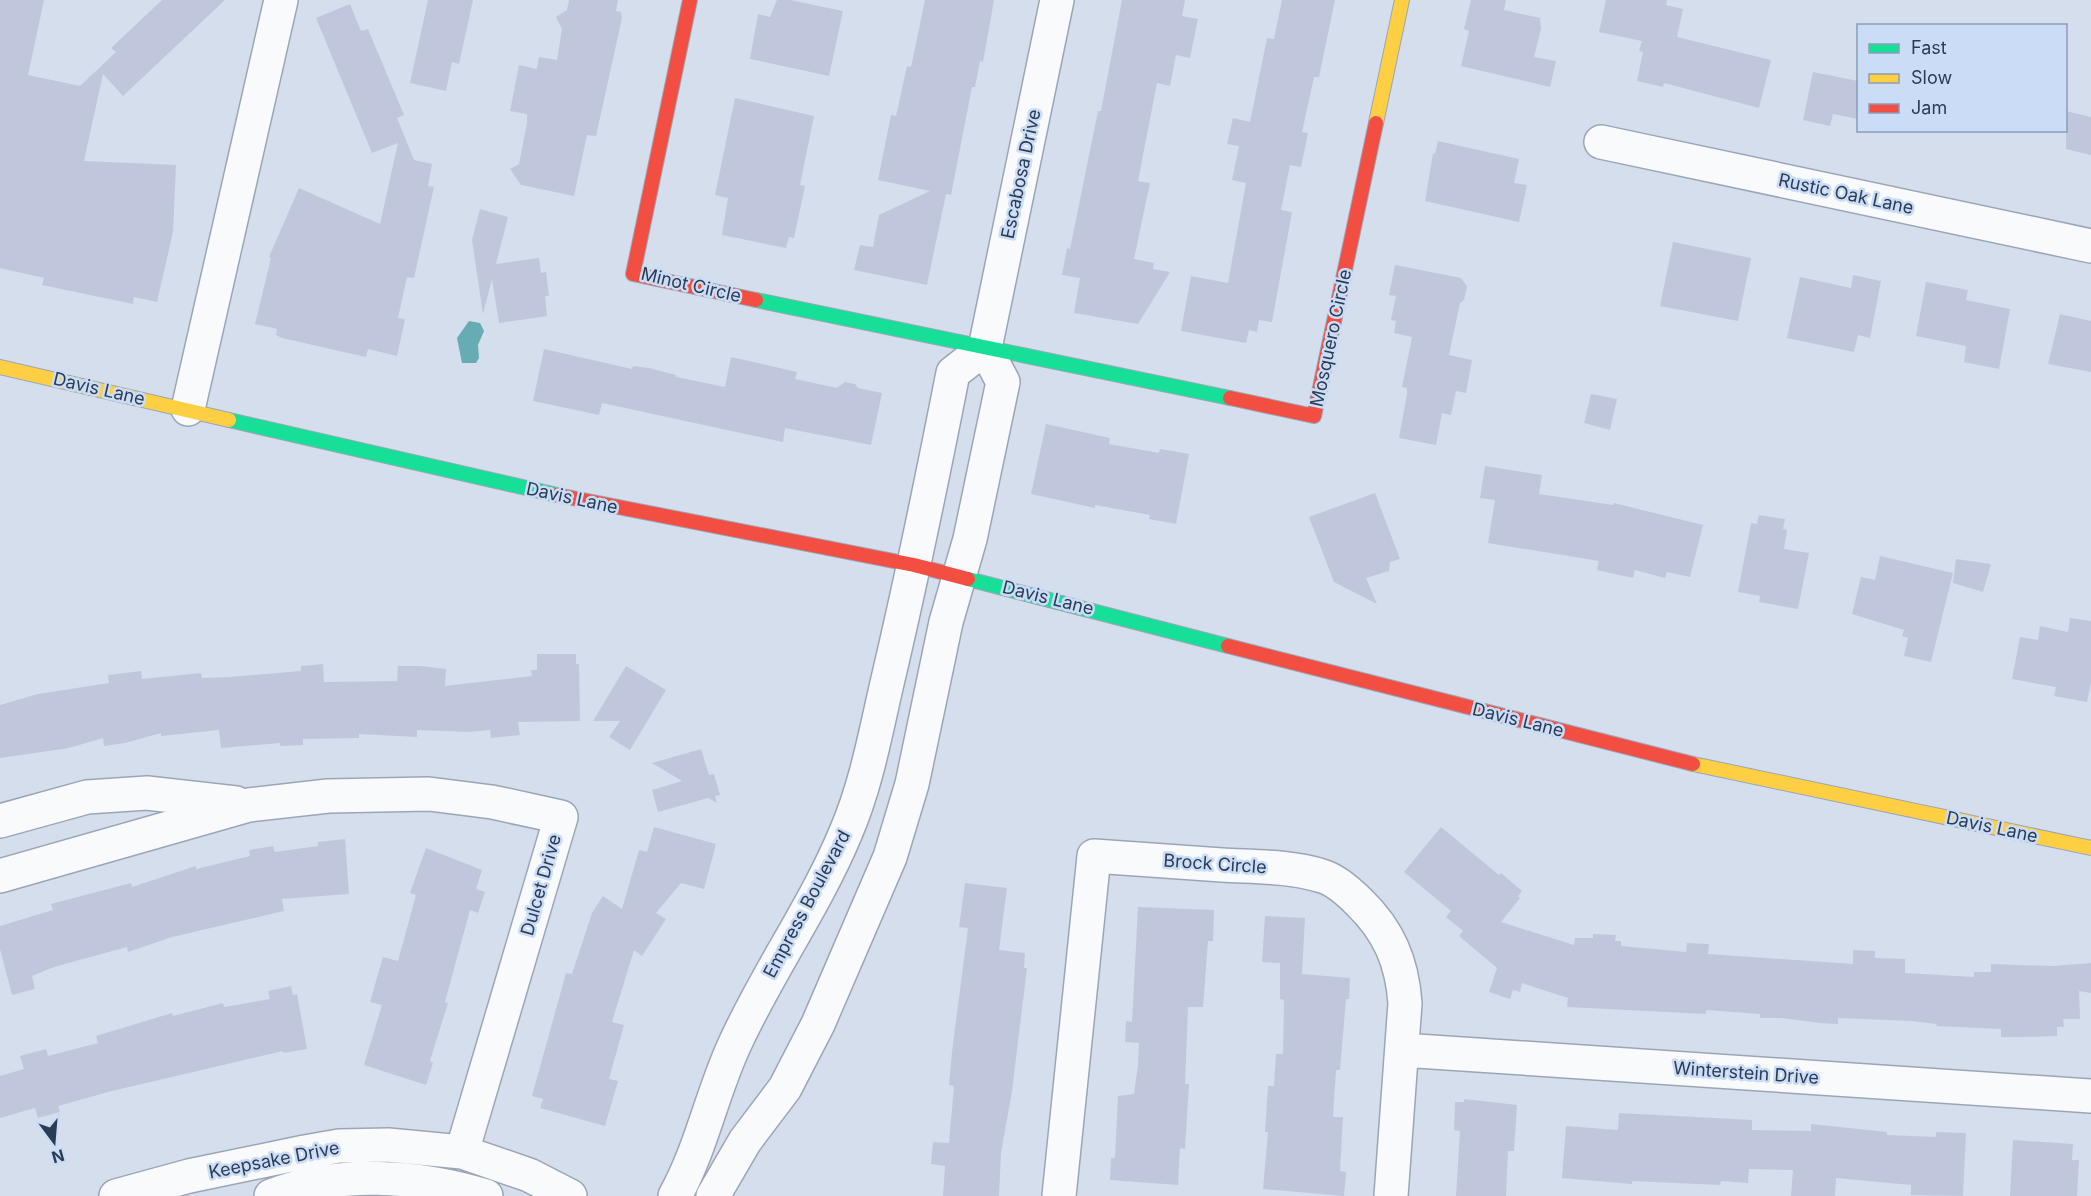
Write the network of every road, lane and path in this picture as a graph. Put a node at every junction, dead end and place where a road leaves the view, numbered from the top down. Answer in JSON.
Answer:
{"nodes":[{"id":1,"x":281,"y":0,"type":"edge"},
{"id":2,"x":690,"y":0,"type":"edge"},
{"id":3,"x":1057,"y":0,"type":"edge"},
{"id":4,"x":1401,"y":0,"type":"edge"},
{"id":5,"x":1601,"y":142,"type":"dead end"},
{"id":6,"x":2091,"y":246,"type":"edge"},
{"id":7,"x":985,"y":348,"type":"junction"},
{"id":8,"x":0,"y":367,"type":"edge"},
{"id":9,"x":188,"y":409,"type":"junction"},
{"id":10,"x":914,"y":565,"type":"junction"},
{"id":11,"x":960,"y":576,"type":"junction"},
{"id":12,"x":249,"y":805,"type":"junction"},
{"id":13,"x":0,"y":821,"type":"edge"},
{"id":14,"x":2091,"y":848,"type":"edge"},
{"id":15,"x":0,"y":876,"type":"edge"},
{"id":16,"x":1402,"y":1050,"type":"junction"},
{"id":17,"x":2091,"y":1096,"type":"edge"},
{"id":18,"x":462,"y":1152,"type":"junction"},
{"id":19,"x":151,"y":1191,"type":"edge"},
{"id":20,"x":116,"y":1196,"type":"edge"},
{"id":21,"x":271,"y":1196,"type":"edge"},
{"id":22,"x":486,"y":1196,"type":"edge"},
{"id":23,"x":570,"y":1196,"type":"edge"},
{"id":24,"x":675,"y":1196,"type":"edge"},
{"id":25,"x":714,"y":1196,"type":"edge"},
{"id":26,"x":1059,"y":1196,"type":"edge"},
{"id":27,"x":1391,"y":1196,"type":"edge"}],
"edges":[{"from":1,"to":9,"type":"street"},
{"from":2,"to":7,"type":"street","name":"Minot Circle"},
{"from":3,"to":7,"type":"street","name":"Escabosa Drive"},
{"from":4,"to":7,"type":"street","name":"Mosquero Circle"},
{"from":5,"to":6,"type":"street","name":"Rustic Oak Lane"},
{"from":7,"to":10,"type":"street"},
{"from":7,"to":11,"type":"street"},
{"from":8,"to":9,"type":"street","name":"Davis Lane"},
{"from":9,"to":10,"type":"street","name":"Davis Lane"},
{"from":10,"to":11,"type":"street","name":"Davis Lane"},
{"from":10,"to":24,"type":"street","name":"Empress Boulevard"},
{"from":11,"to":14,"type":"street","name":"Davis Lane"},
{"from":11,"to":25,"type":"street"},
{"from":12,"to":13,"type":"street","name":"Dulcet Drive"},
{"from":12,"to":15,"type":"street","name":"Dulcet Drive"},
{"from":12,"to":18,"type":"street","name":"Dulcet Drive"},
{"from":16,"to":17,"type":"street","name":"Winterstein Drive"},
{"from":16,"to":26,"type":"street","name":"Brock Circle"},
{"from":16,"to":27,"type":"street","name":"Brock Circle"},
{"from":18,"to":19,"type":"street","name":"Keepsake Drive"},
{"from":18,"to":23,"type":"street","name":"Keepsake Drive"},
{"from":19,"to":20,"type":"street","name":"Keepsake Drive"},
{"from":21,"to":22,"type":"street","name":"Keepsake Drive"}]}
